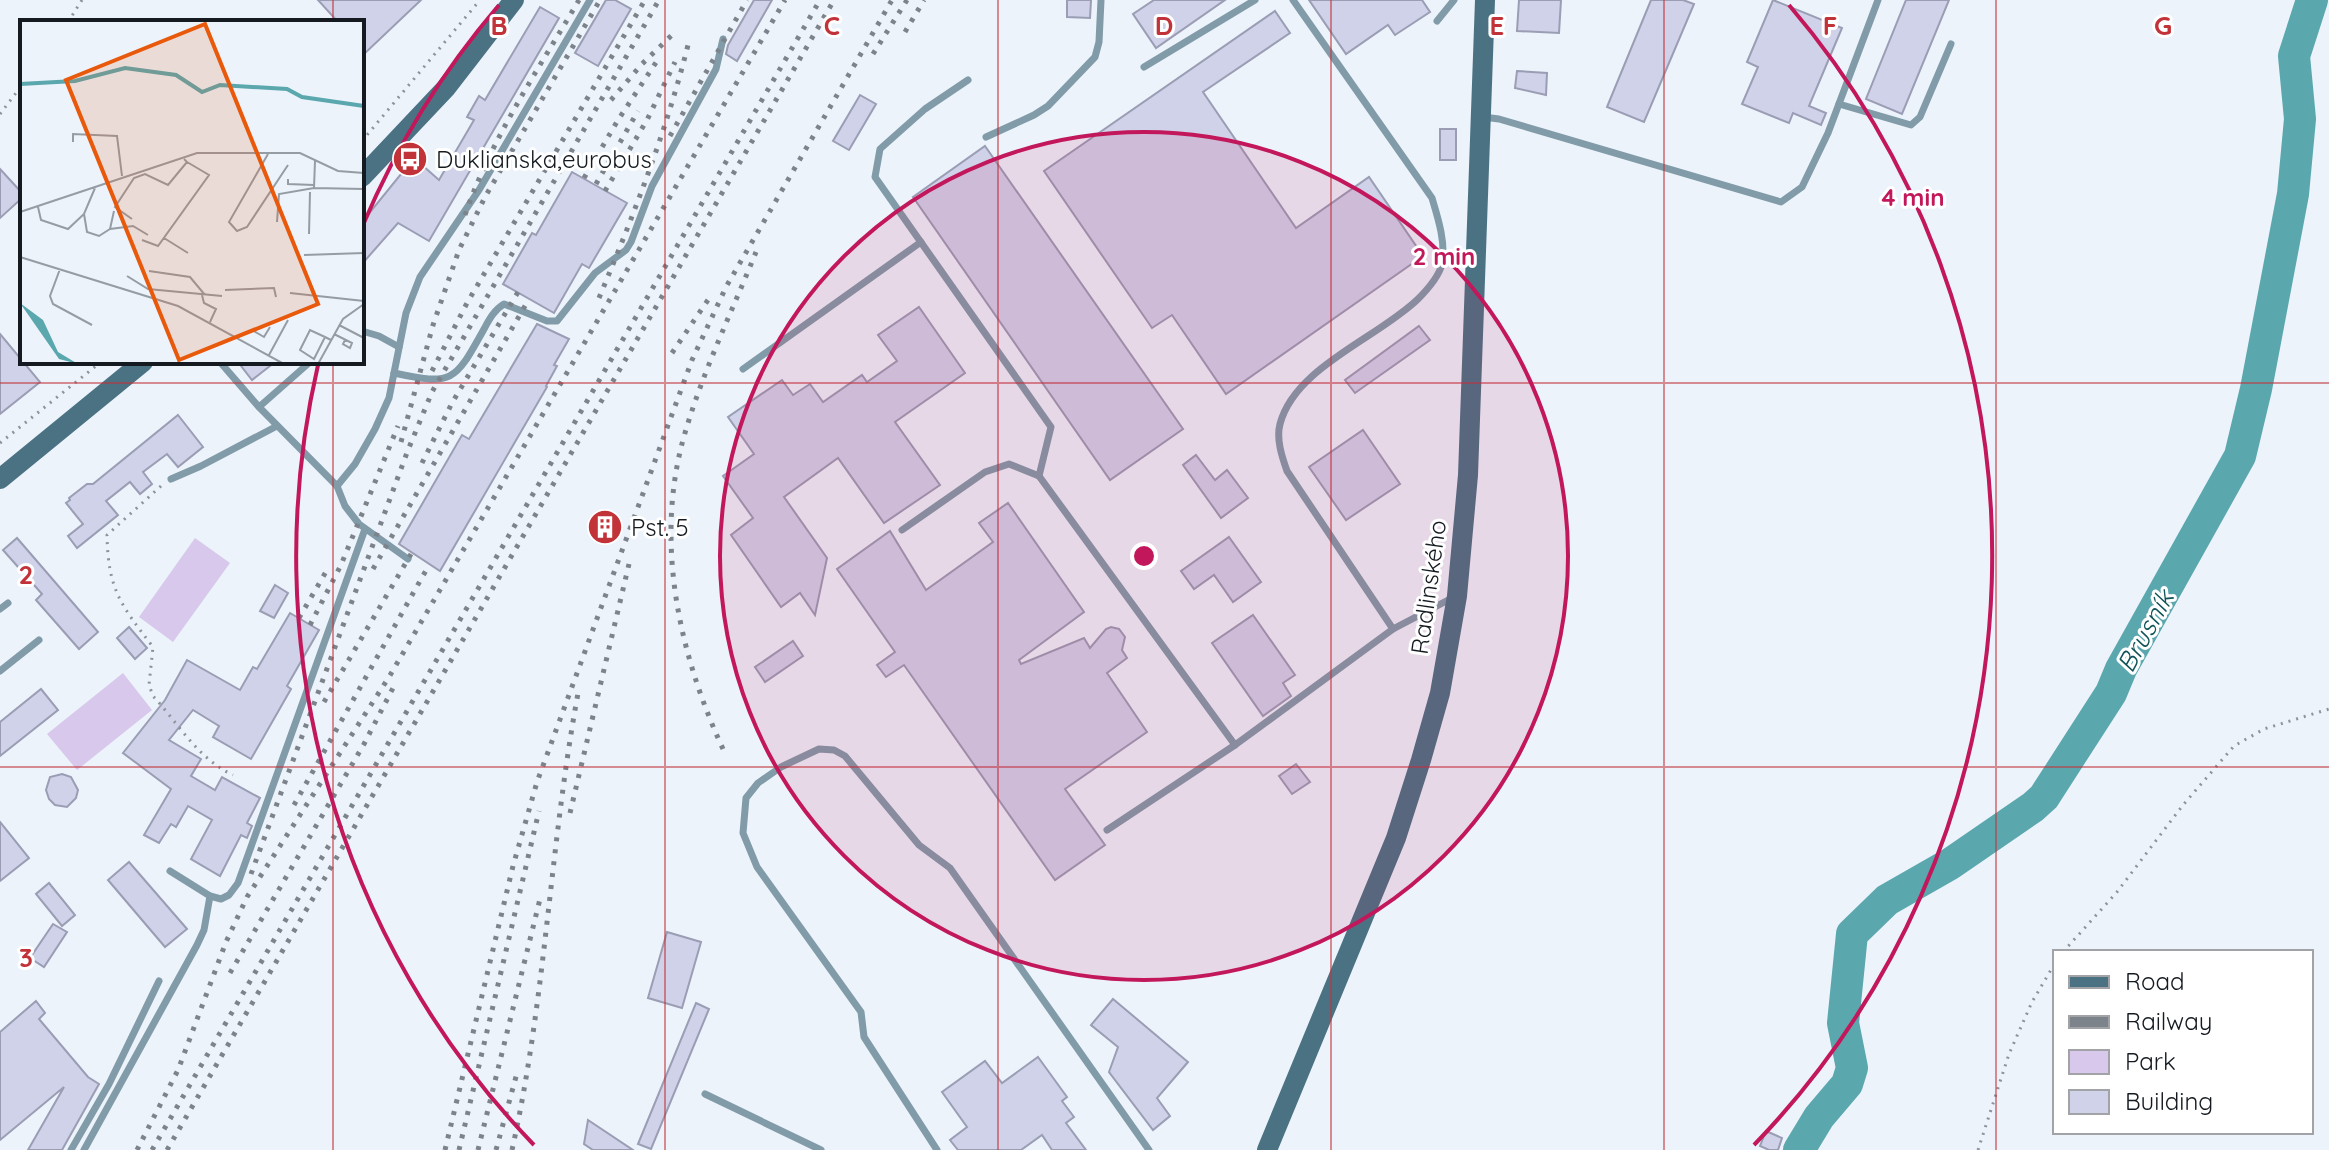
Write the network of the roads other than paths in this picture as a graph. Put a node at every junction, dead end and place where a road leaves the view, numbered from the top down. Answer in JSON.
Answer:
{"nodes":[{"id":1,"x":514,"y":0,"type":"edge"},
{"id":2,"x":590,"y":0,"type":"edge"},
{"id":3,"x":1101,"y":0,"type":"edge"},
{"id":4,"x":1255,"y":0,"type":"edge"},
{"id":5,"x":1293,"y":0,"type":"edge"},
{"id":6,"x":1454,"y":0,"type":"edge"},
{"id":7,"x":1485,"y":0,"type":"edge"},
{"id":8,"x":1878,"y":0,"type":"edge"},
{"id":9,"x":1437,"y":21,"type":"dead end"},
{"id":10,"x":723,"y":39,"type":"dead end"},
{"id":11,"x":1951,"y":44,"type":"dead end"},
{"id":12,"x":1144,"y":67,"type":"dead end"},
{"id":13,"x":968,"y":80,"type":"dead end"},
{"id":14,"x":1839,"y":104,"type":"junction"},
{"id":15,"x":1481,"y":117,"type":"junction"},
{"id":16,"x":986,"y":137,"type":"dead end"},
{"id":17,"x":364,"y":175,"type":"edge"},
{"id":18,"x":921,"y":242,"type":"junction"},
{"id":19,"x":364,"y":332,"type":"edge"},
{"id":20,"x":399,"y":347,"type":"junction"},
{"id":21,"x":141,"y":364,"type":"edge"},
{"id":22,"x":222,"y":364,"type":"edge"},
{"id":23,"x":308,"y":364,"type":"edge"},
{"id":24,"x":743,"y":369,"type":"dead end"},
{"id":25,"x":394,"y":373,"type":"junction"},
{"id":26,"x":259,"y":407,"type":"junction"},
{"id":27,"x":277,"y":426,"type":"junction"},
{"id":28,"x":1039,"y":476,"type":"junction"},
{"id":29,"x":0,"y":479,"type":"edge"},
{"id":30,"x":171,"y":479,"type":"road end"},
{"id":31,"x":337,"y":486,"type":"junction"},
{"id":32,"x":365,"y":529,"type":"junction"},
{"id":33,"x":902,"y":530,"type":"dead end"},
{"id":34,"x":408,"y":559,"type":"dead end"},
{"id":35,"x":1457,"y":596,"type":"junction"},
{"id":36,"x":8,"y":603,"type":"dead end"},
{"id":37,"x":0,"y":609,"type":"edge"},
{"id":38,"x":1393,"y":629,"type":"junction"},
{"id":39,"x":39,"y":640,"type":"dead end"},
{"id":40,"x":0,"y":671,"type":"edge"},
{"id":41,"x":1235,"y":745,"type":"junction"},
{"id":42,"x":1107,"y":830,"type":"dead end"},
{"id":43,"x":170,"y":871,"type":"dead end"},
{"id":44,"x":210,"y":896,"type":"junction"},
{"id":45,"x":159,"y":981,"type":"dead end"},
{"id":46,"x":705,"y":1094,"type":"dead end"},
{"id":47,"x":71,"y":1150,"type":"edge"},
{"id":48,"x":84,"y":1150,"type":"edge"},
{"id":49,"x":821,"y":1150,"type":"edge"},
{"id":50,"x":937,"y":1150,"type":"edge"},
{"id":51,"x":1149,"y":1150,"type":"edge"},
{"id":52,"x":1267,"y":1150,"type":"edge"}],
"edges":[{"from":1,"to":17,"type":"main road"},
{"from":2,"to":20,"type":"lane"},
{"from":3,"to":16,"type":"lane"},
{"from":4,"to":12,"type":"lane"},
{"from":5,"to":38,"type":"lane"},
{"from":6,"to":9,"type":"lane"},
{"from":7,"to":15,"type":"main road","name":"Radlinského"},
{"from":8,"to":14,"type":"lane"},
{"from":10,"to":25,"type":"lane"},
{"from":11,"to":14,"type":"lane"},
{"from":13,"to":18,"type":"lane"},
{"from":14,"to":15,"type":"lane"},
{"from":15,"to":35,"type":"main road","name":"Radlinského"},
{"from":18,"to":24,"type":"lane"},
{"from":18,"to":28,"type":"lane"},
{"from":19,"to":20,"type":"lane"},
{"from":20,"to":25,"type":"lane"},
{"from":21,"to":29,"type":"main road"},
{"from":22,"to":26,"type":"lane"},
{"from":23,"to":26,"type":"lane"},
{"from":25,"to":31,"type":"lane"},
{"from":26,"to":27,"type":"lane"},
{"from":27,"to":30,"type":"lane"},
{"from":27,"to":31,"type":"lane"},
{"from":28,"to":33,"type":"lane"},
{"from":28,"to":41,"type":"lane"},
{"from":31,"to":32,"type":"lane"},
{"from":32,"to":34,"type":"lane"},
{"from":32,"to":44,"type":"lane"},
{"from":35,"to":38,"type":"lane"},
{"from":35,"to":52,"type":"main road","name":"Radlinského"},
{"from":36,"to":37,"type":"lane"},
{"from":38,"to":41,"type":"lane"},
{"from":39,"to":40,"type":"lane"},
{"from":41,"to":42,"type":"lane"},
{"from":43,"to":44,"type":"lane"},
{"from":44,"to":48,"type":"lane"},
{"from":45,"to":47,"type":"lane"},
{"from":46,"to":49,"type":"lane"},
{"from":50,"to":51,"type":"lane"}]}
